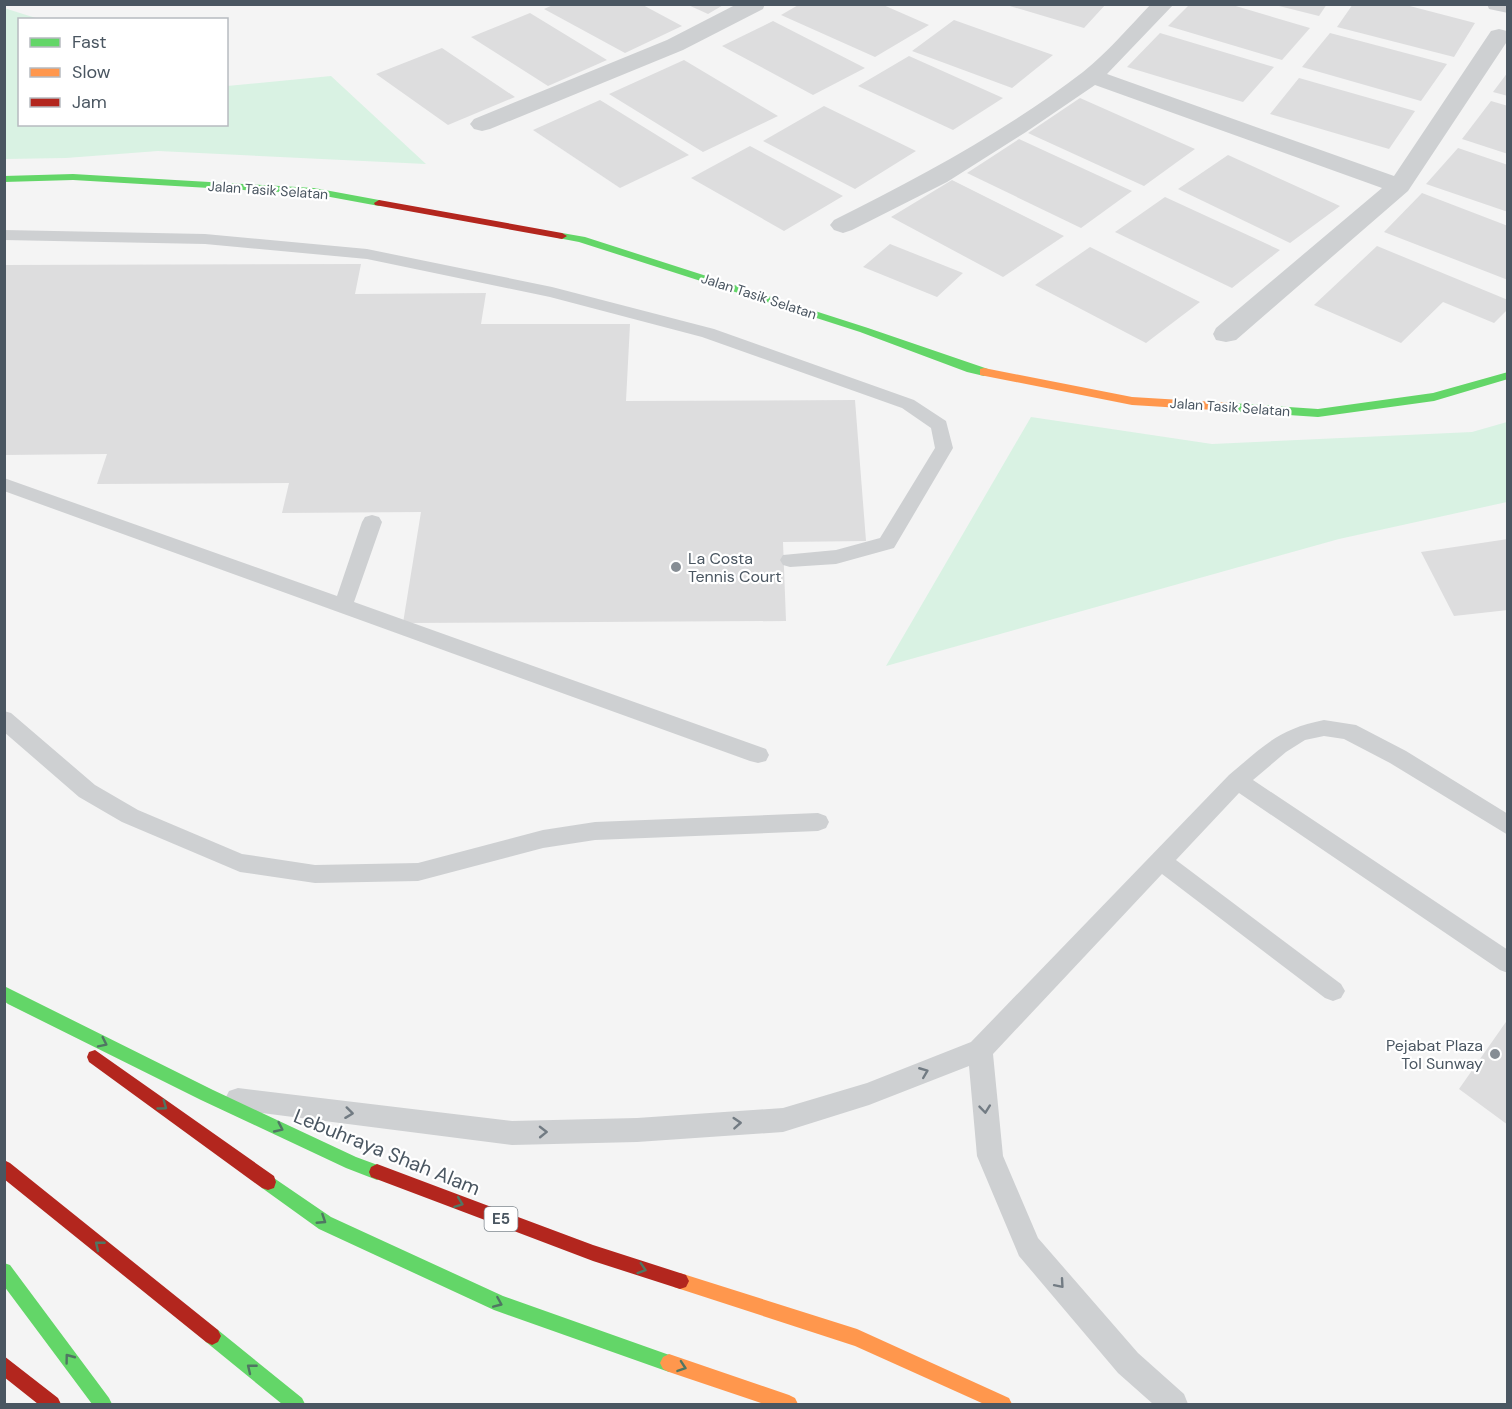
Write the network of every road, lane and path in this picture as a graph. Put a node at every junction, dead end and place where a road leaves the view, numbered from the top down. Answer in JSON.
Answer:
{"nodes":[{"id":1,"x":755,"y":4,"type":"edge"},
{"id":2,"x":1164,"y":4,"type":"edge"},
{"id":3,"x":1497,"y":4,"type":"edge"},
{"id":4,"x":1508,"y":8,"type":"edge"},
{"id":5,"x":1499,"y":36,"type":"dead end"},
{"id":6,"x":1092,"y":76,"type":"junction"},
{"id":7,"x":482,"y":124,"type":"dead end"},
{"id":8,"x":4,"y":179,"type":"edge"},
{"id":9,"x":1399,"y":186,"type":"junction"},
{"id":10,"x":843,"y":225,"type":"dead end"},
{"id":11,"x":4,"y":235,"type":"edge"},
{"id":12,"x":1226,"y":334,"type":"dead end"},
{"id":13,"x":1508,"y":375,"type":"edge"},
{"id":14,"x":4,"y":484,"type":"edge"},
{"id":15,"x":372,"y":522,"type":"dead end"},
{"id":16,"x":790,"y":561,"type":"dead end"},
{"id":17,"x":343,"y":606,"type":"junction"},
{"id":18,"x":4,"y":718,"type":"edge"},
{"id":19,"x":758,"y":754,"type":"dead end"},
{"id":20,"x":1237,"y":781,"type":"junction"},
{"id":21,"x":818,"y":822,"type":"dead end"},
{"id":22,"x":1508,"y":826,"type":"edge"},
{"id":23,"x":1160,"y":860,"type":"junction"},
{"id":24,"x":1508,"y":963,"type":"edge"},
{"id":25,"x":1333,"y":991,"type":"dead end"},
{"id":26,"x":9,"y":995,"type":"edge"},
{"id":27,"x":980,"y":1050,"type":"junction"},
{"id":28,"x":207,"y":1095,"type":"junction"},
{"id":29,"x":4,"y":1168,"type":"edge"},
{"id":30,"x":4,"y":1271,"type":"edge"},
{"id":31,"x":4,"y":1365,"type":"edge"},
{"id":32,"x":52,"y":1404,"type":"edge"},
{"id":33,"x":104,"y":1404,"type":"edge"},
{"id":34,"x":296,"y":1404,"type":"edge"},
{"id":35,"x":789,"y":1404,"type":"edge"},
{"id":36,"x":1003,"y":1404,"type":"edge"},
{"id":37,"x":1174,"y":1404,"type":"edge"}],
"edges":[{"from":1,"to":7,"type":"street"},
{"from":2,"to":6,"type":"street"},
{"from":3,"to":4,"type":"street"},
{"from":5,"to":9,"type":"street"},
{"from":6,"to":9,"type":"street"},
{"from":6,"to":10,"type":"street"},
{"from":8,"to":13,"type":"main road","name":"Jalan Tasik Selatan"},
{"from":9,"to":12,"type":"street"},
{"from":11,"to":16,"type":"lane"},
{"from":14,"to":17,"type":"lane"},
{"from":15,"to":17,"type":"lane"},
{"from":17,"to":19,"type":"lane"},
{"from":18,"to":21,"type":"lane"},
{"from":20,"to":22,"type":"lane"},
{"from":20,"to":23,"type":"lane"},
{"from":20,"to":24,"type":"lane"},
{"from":23,"to":25,"type":"lane"},
{"from":23,"to":27,"type":"lane"},
{"from":26,"to":28,"type":"main road","name":"Lebuhraya Shah Alam","number":"E5","one_way":true},
{"from":26,"to":35,"type":"main road","one_way":true},
{"from":28,"to":27,"type":"lane","one_way":true},
{"from":27,"to":37,"type":"lane","one_way":true},
{"from":28,"to":36,"type":"main road","name":"Lebuhraya Shah Alam","number":"E5","one_way":true},
{"from":34,"to":29,"type":"main road","one_way":true},
{"from":33,"to":30,"type":"main road","one_way":true},
{"from":31,"to":32,"type":"main road"}]}
